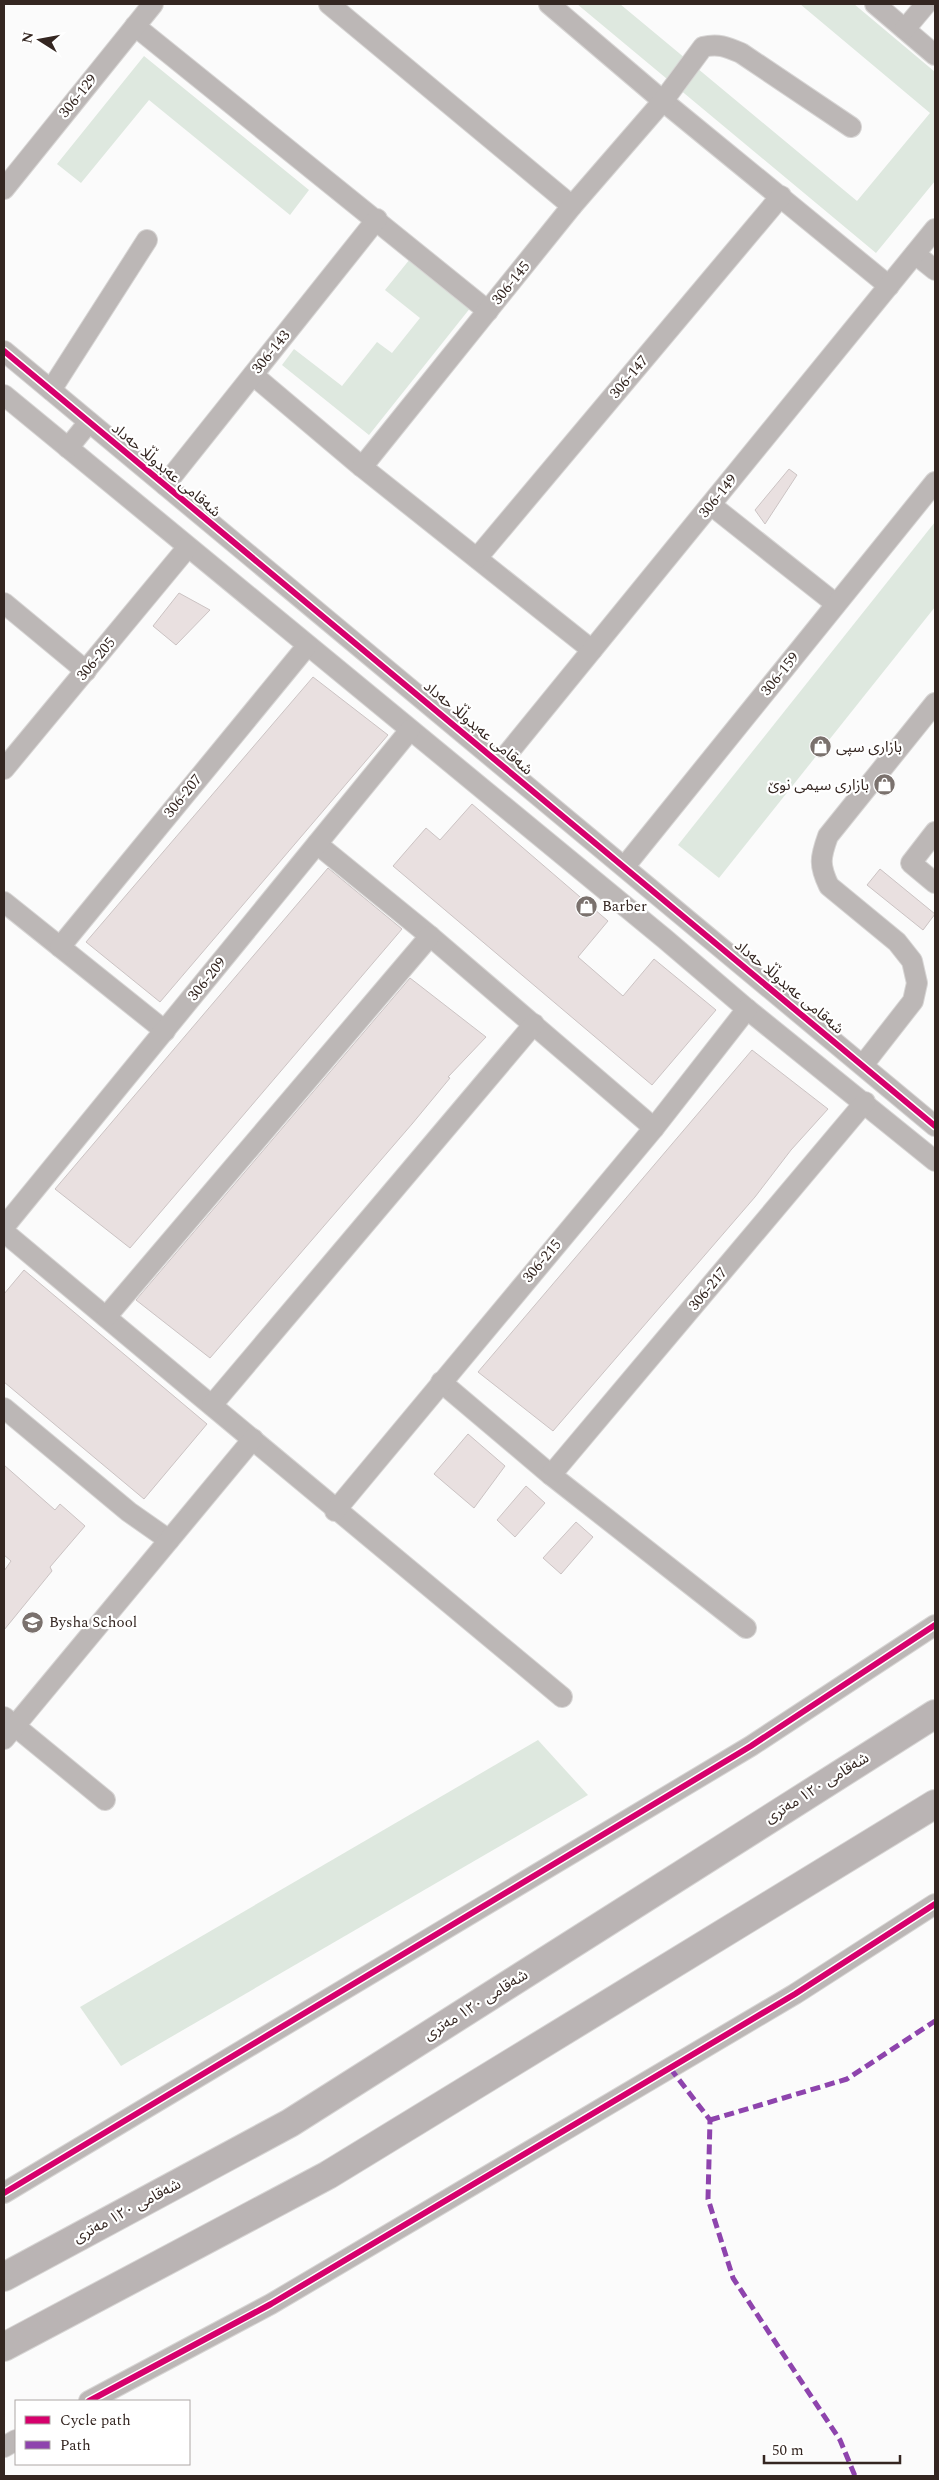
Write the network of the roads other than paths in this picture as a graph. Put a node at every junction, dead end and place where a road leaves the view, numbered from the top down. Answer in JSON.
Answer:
{"nodes":[{"id":1,"x":153,"y":4,"type":"edge"},
{"id":2,"x":329,"y":4,"type":"edge"},
{"id":3,"x":549,"y":4,"type":"edge"},
{"id":4,"x":875,"y":4,"type":"edge"},
{"id":5,"x":926,"y":4,"type":"edge"},
{"id":6,"x":135,"y":26,"type":"junction"},
{"id":7,"x":905,"y":29,"type":"junction"},
{"id":8,"x":935,"y":54,"type":"edge"},
{"id":9,"x":663,"y":101,"type":"junction"},
{"id":10,"x":850,"y":127,"type":"dead end"},
{"id":11,"x":4,"y":189,"type":"edge"},
{"id":12,"x":781,"y":196,"type":"junction"},
{"id":13,"x":572,"y":206,"type":"junction"},
{"id":14,"x":377,"y":219,"type":"junction"},
{"id":15,"x":935,"y":229,"type":"edge"},
{"id":16,"x":147,"y":240,"type":"dead end"},
{"id":17,"x":915,"y":254,"type":"junction"},
{"id":18,"x":935,"y":270,"type":"edge"},
{"id":19,"x":889,"y":286,"type":"junction"},
{"id":20,"x":488,"y":311,"type":"junction"},
{"id":21,"x":4,"y":351,"type":"edge"},
{"id":22,"x":253,"y":375,"type":"junction"},
{"id":23,"x":51,"y":390,"type":"junction"},
{"id":24,"x":7,"y":404,"type":"edge"},
{"id":25,"x":89,"y":422,"type":"junction"},
{"id":26,"x":68,"y":448,"type":"junction"},
{"id":27,"x":362,"y":467,"type":"junction"},
{"id":28,"x":935,"y":482,"type":"edge"},
{"id":29,"x":165,"y":485,"type":"junction"},
{"id":30,"x":711,"y":505,"type":"junction"},
{"id":31,"x":188,"y":548,"type":"junction"},
{"id":32,"x":478,"y":558,"type":"junction"},
{"id":33,"x":4,"y":604,"type":"edge"},
{"id":34,"x":836,"y":604,"type":"junction"},
{"id":35,"x":307,"y":646,"type":"junction"},
{"id":36,"x":592,"y":650,"type":"junction"},
{"id":37,"x":86,"y":671,"type":"junction"},
{"id":38,"x":935,"y":703,"type":"edge"},
{"id":39,"x":410,"y":730,"type":"junction"},
{"id":40,"x":500,"y":763,"type":"junction"},
{"id":41,"x":4,"y":769,"type":"edge"},
{"id":42,"x":935,"y":832,"type":"edge"},
{"id":43,"x":317,"y":844,"type":"junction"},
{"id":44,"x":625,"y":866,"type":"junction"},
{"id":45,"x":935,"y":883,"type":"edge"},
{"id":46,"x":4,"y":902,"type":"edge"},
{"id":47,"x":685,"y":917,"type":"junction"},
{"id":48,"x":430,"y":936,"type":"junction"},
{"id":49,"x":665,"y":939,"type":"junction"},
{"id":50,"x":60,"y":947,"type":"junction"},
{"id":51,"x":747,"y":1009,"type":"junction"},
{"id":52,"x":534,"y":1024,"type":"junction"},
{"id":53,"x":165,"y":1031,"type":"junction"},
{"id":54,"x":863,"y":1065,"type":"junction"},
{"id":55,"x":865,"y":1102,"type":"junction"},
{"id":56,"x":935,"y":1126,"type":"edge"},
{"id":57,"x":654,"y":1128,"type":"junction"},
{"id":58,"x":935,"y":1161,"type":"edge"},
{"id":59,"x":4,"y":1227,"type":"edge"},
{"id":60,"x":4,"y":1232,"type":"edge"},
{"id":61,"x":106,"y":1317,"type":"junction"},
{"id":62,"x":441,"y":1382,"type":"junction"},
{"id":63,"x":212,"y":1405,"type":"junction"},
{"id":64,"x":4,"y":1408,"type":"edge"},
{"id":65,"x":253,"y":1439,"type":"junction"},
{"id":66,"x":551,"y":1475,"type":"junction"},
{"id":67,"x":335,"y":1510,"type":"junction"},
{"id":68,"x":169,"y":1540,"type":"junction"},
{"id":69,"x":935,"y":1625,"type":"edge"},
{"id":70,"x":746,"y":1628,"type":"dead end"},
{"id":71,"x":562,"y":1697,"type":"dead end"},
{"id":72,"x":935,"y":1714,"type":"edge"},
{"id":73,"x":7,"y":1727,"type":"edge"},
{"id":74,"x":104,"y":1800,"type":"dead end"},
{"id":75,"x":935,"y":1804,"type":"edge"},
{"id":76,"x":935,"y":1904,"type":"edge"},
{"id":77,"x":4,"y":2193,"type":"edge"},
{"id":78,"x":4,"y":2277,"type":"edge"},
{"id":79,"x":4,"y":2347,"type":"edge"},
{"id":80,"x":91,"y":2400,"type":"edge"},
{"id":81,"x":15,"y":2441,"type":"edge"},
{"id":82,"x":4,"y":2447,"type":"edge"}],
"edges":[{"from":1,"to":6,"type":"street","name":"306-129"},
{"from":2,"to":13,"type":"street"},
{"from":3,"to":9,"type":"street"},
{"from":4,"to":7,"type":"street"},
{"from":5,"to":7,"type":"street"},
{"from":6,"to":11,"type":"street","name":"306-129"},
{"from":6,"to":14,"type":"street"},
{"from":7,"to":8,"type":"street"},
{"from":9,"to":10,"type":"street","name":"306-145"},
{"from":9,"to":12,"type":"street"},
{"from":9,"to":13,"type":"street","name":"306-145"},
{"from":12,"to":19,"type":"street"},
{"from":12,"to":32,"type":"street","name":"306-147"},
{"from":13,"to":20,"type":"street","name":"306-145"},
{"from":14,"to":20,"type":"street"},
{"from":14,"to":22,"type":"street","name":"306-143"},
{"from":15,"to":17,"type":"street","name":"306-149"},
{"from":16,"to":23,"type":"street"},
{"from":17,"to":18,"type":"street"},
{"from":17,"to":19,"type":"street","name":"306-149"},
{"from":19,"to":30,"type":"street","name":"306-149"},
{"from":20,"to":27,"type":"street","name":"306-145"},
{"from":21,"to":23,"type":"street","name":"شەقامی عەبدوڵڵا حەداد"},
{"from":22,"to":27,"type":"street"},
{"from":22,"to":29,"type":"street","name":"306-143"},
{"from":23,"to":25,"type":"street","name":"شەقامی عەبدوڵڵا حەداد"},
{"from":24,"to":26,"type":"street"},
{"from":25,"to":26,"type":"street"},
{"from":25,"to":29,"type":"street","name":"شەقامی عەبدوڵڵا حەداد"},
{"from":26,"to":31,"type":"street"},
{"from":27,"to":32,"type":"street"},
{"from":28,"to":34,"type":"street","name":"306-159"},
{"from":29,"to":40,"type":"street","name":"شەقامی عەبدوڵڵا حەداد"},
{"from":30,"to":34,"type":"street"},
{"from":30,"to":36,"type":"street","name":"306-149"},
{"from":31,"to":35,"type":"street"},
{"from":31,"to":37,"type":"street","name":"306-205"},
{"from":32,"to":36,"type":"street"},
{"from":33,"to":37,"type":"street"},
{"from":34,"to":44,"type":"street","name":"306-159"},
{"from":35,"to":39,"type":"street"},
{"from":35,"to":50,"type":"street","name":"306-207"},
{"from":36,"to":40,"type":"street","name":"306-149"},
{"from":37,"to":41,"type":"street","name":"306-205"},
{"from":38,"to":54,"type":"street"},
{"from":39,"to":43,"type":"street","name":"306-209"},
{"from":39,"to":49,"type":"street"},
{"from":40,"to":44,"type":"street","name":"شەقامی عەبدوڵڵا حەداد"},
{"from":42,"to":45,"type":"street"},
{"from":43,"to":48,"type":"street"},
{"from":43,"to":53,"type":"street","name":"306-209"},
{"from":44,"to":47,"type":"street","name":"شەقامی عەبدوڵڵا حەداد"},
{"from":46,"to":50,"type":"street"},
{"from":47,"to":49,"type":"street"},
{"from":47,"to":54,"type":"street","name":"شەقامی عەبدوڵڵا حەداد"},
{"from":48,"to":52,"type":"street"},
{"from":48,"to":61,"type":"street"},
{"from":49,"to":51,"type":"street"},
{"from":50,"to":53,"type":"street"},
{"from":51,"to":55,"type":"street"},
{"from":51,"to":57,"type":"street","name":"306-215"},
{"from":52,"to":57,"type":"street"},
{"from":52,"to":63,"type":"street"},
{"from":53,"to":59,"type":"street","name":"306-209"},
{"from":54,"to":56,"type":"street","name":"شەقامی عەبدوڵڵا حەداد"},
{"from":55,"to":58,"type":"street"},
{"from":55,"to":66,"type":"street","name":"306-217"},
{"from":57,"to":62,"type":"street","name":"306-215"},
{"from":60,"to":61,"type":"street"},
{"from":61,"to":63,"type":"street"},
{"from":62,"to":66,"type":"street"},
{"from":62,"to":67,"type":"street","name":"306-215"},
{"from":63,"to":65,"type":"street"},
{"from":64,"to":68,"type":"street"},
{"from":65,"to":67,"type":"street"},
{"from":65,"to":68,"type":"street"},
{"from":66,"to":70,"type":"street"},
{"from":67,"to":71,"type":"street"},
{"from":68,"to":73,"type":"street"},
{"from":69,"to":77,"type":"street"},
{"from":72,"to":78,"type":"highway","name":"شەقامی ١٢٠ مەتری"},
{"from":73,"to":74,"type":"street"},
{"from":75,"to":79,"type":"highway"},
{"from":76,"to":80,"type":"street"},
{"from":81,"to":82,"type":"street"}]}
